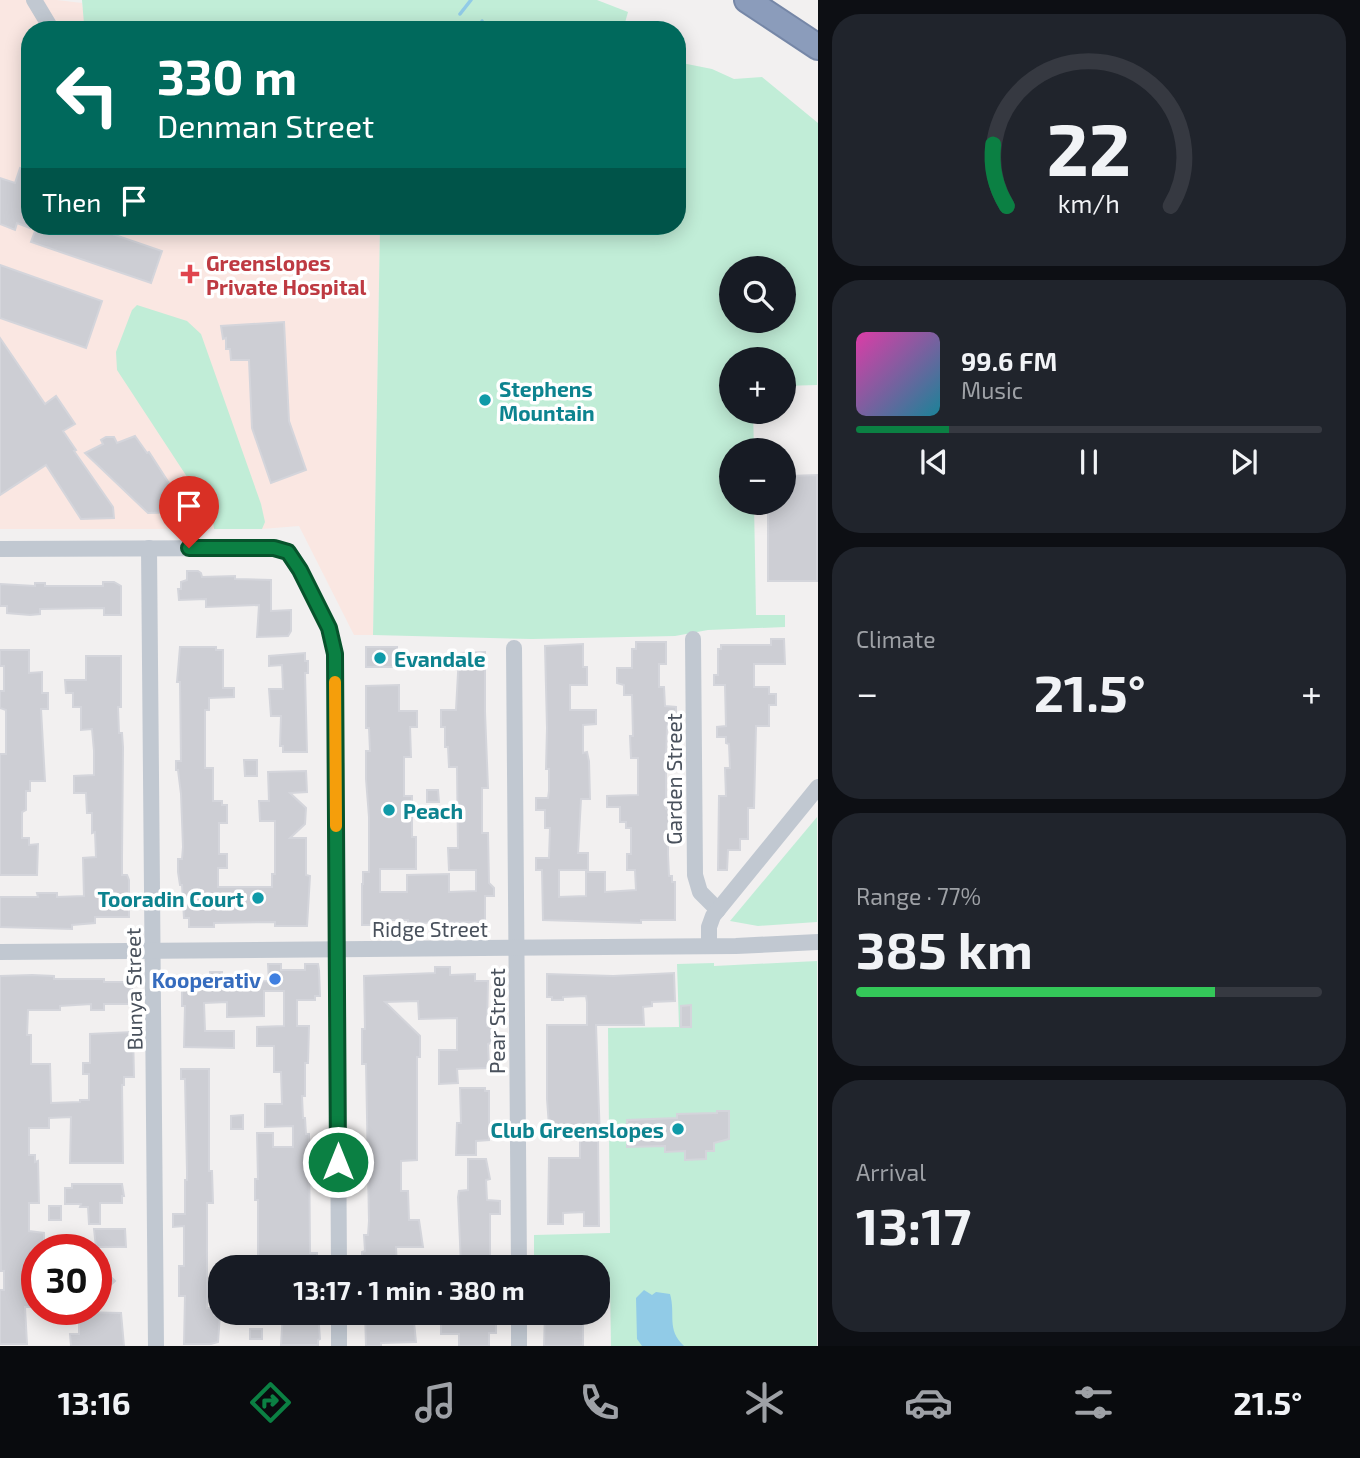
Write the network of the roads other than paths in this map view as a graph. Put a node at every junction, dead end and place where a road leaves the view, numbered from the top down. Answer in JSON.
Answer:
{"nodes":[{"id":1,"x":34,"y":0,"type":"edge"},
{"id":2,"x":747,"y":0,"type":"edge"},
{"id":3,"x":47,"y":21,"type":"edge"},
{"id":4,"x":817,"y":47,"type":"edge"},
{"id":5,"x":149,"y":548,"type":"junction"},
{"id":6,"x":0,"y":549,"type":"edge"},
{"id":7,"x":693,"y":639,"type":"dead end"},
{"id":8,"x":514,"y":648,"type":"dead end"},
{"id":9,"x":817,"y":787,"type":"edge"},
{"id":10,"x":718,"y":910,"type":"junction"},
{"id":11,"x":817,"y":942,"type":"edge"},
{"id":12,"x":709,"y":946,"type":"junction"},
{"id":13,"x":516,"y":948,"type":"junction"},
{"id":14,"x":336,"y":949,"type":"junction"},
{"id":15,"x":153,"y":951,"type":"junction"},
{"id":16,"x":0,"y":952,"type":"edge"},
{"id":17,"x":339,"y":1255,"type":"edge"},
{"id":18,"x":519,"y":1255,"type":"edge"},
{"id":19,"x":339,"y":1325,"type":"edge"},
{"id":20,"x":519,"y":1325,"type":"edge"},
{"id":21,"x":156,"y":1346,"type":"edge"},
{"id":22,"x":340,"y":1346,"type":"edge"},
{"id":23,"x":519,"y":1346,"type":"edge"}],
"edges":[{"from":1,"to":3,"type":"street"},
{"from":2,"to":4,"type":"highway"},
{"from":5,"to":6,"type":"street"},
{"from":5,"to":14,"type":"street"},
{"from":5,"to":15,"type":"street","name":"Bunya Street"},
{"from":7,"to":10,"type":"street","name":"Garden Street"},
{"from":8,"to":13,"type":"street","name":"Pear Street"},
{"from":9,"to":10,"type":"street"},
{"from":10,"to":12,"type":"street"},
{"from":11,"to":12,"type":"street","name":"Ridge Street"},
{"from":12,"to":13,"type":"street","name":"Ridge Street"},
{"from":13,"to":14,"type":"street","name":"Ridge Street"},
{"from":13,"to":18,"type":"street","name":"Pear Street"},
{"from":14,"to":15,"type":"street","name":"Ridge Street"},
{"from":14,"to":17,"type":"street"},
{"from":15,"to":16,"type":"street","name":"Ridge Street"},
{"from":15,"to":21,"type":"street","name":"Bunya Street"},
{"from":19,"to":22,"type":"street"},
{"from":20,"to":23,"type":"street"}]}
